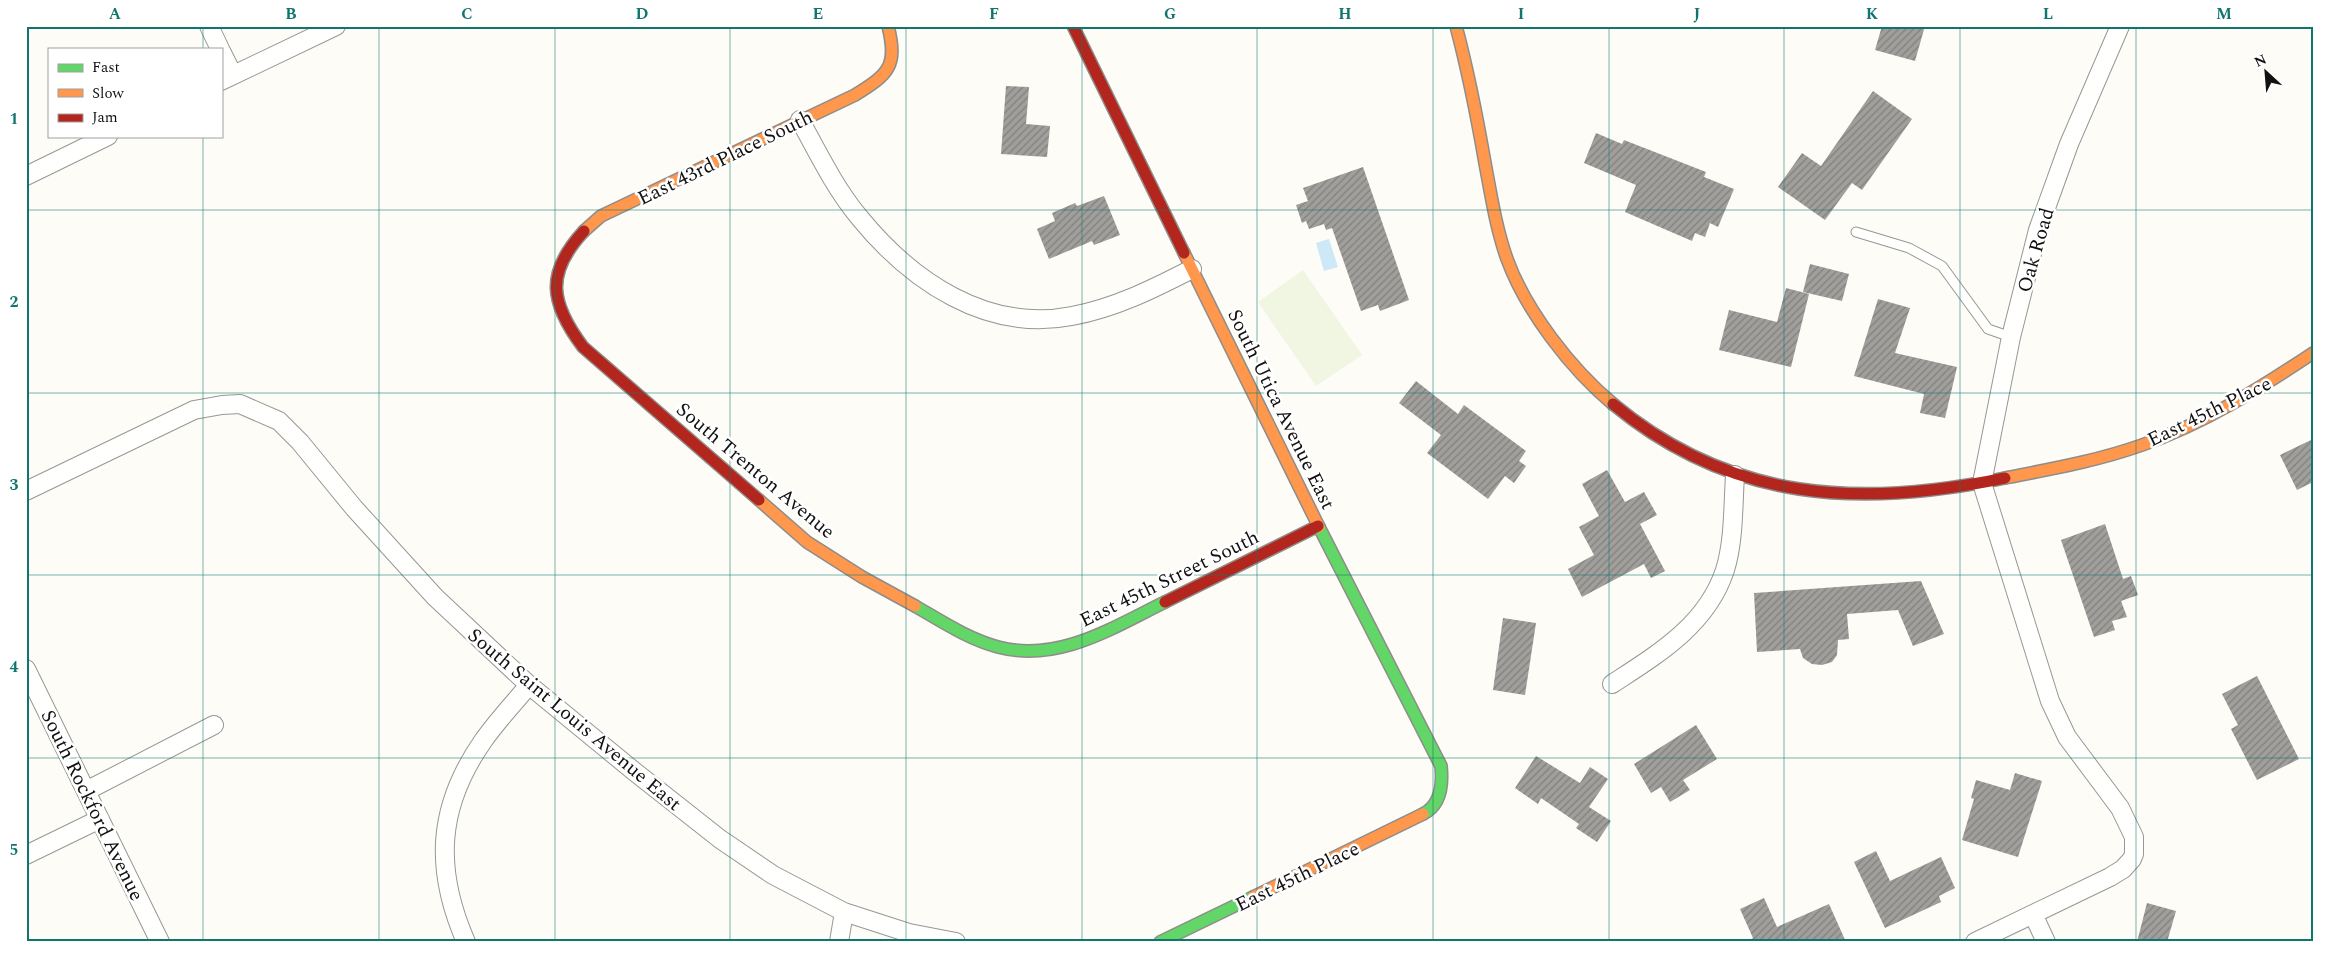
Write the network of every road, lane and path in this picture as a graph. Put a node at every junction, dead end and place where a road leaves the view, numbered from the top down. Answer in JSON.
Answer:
{"nodes":[{"id":1,"x":209,"y":26,"type":"edge"},
{"id":2,"x":336,"y":26,"type":"edge"},
{"id":3,"x":888,"y":26,"type":"edge"},
{"id":4,"x":1073,"y":26,"type":"edge"},
{"id":5,"x":1456,"y":26,"type":"edge"},
{"id":6,"x":2120,"y":26,"type":"edge"},
{"id":7,"x":220,"y":48,"type":"edge"},
{"id":8,"x":222,"y":55,"type":"edge"},
{"id":9,"x":227,"y":78,"type":"edge"},
{"id":10,"x":800,"y":120,"type":"junction"},
{"id":11,"x":104,"y":138,"type":"edge"},
{"id":12,"x":26,"y":176,"type":"edge"},
{"id":13,"x":1856,"y":232,"type":"dead end"},
{"id":14,"x":561,"y":258,"type":"joint"},
{"id":15,"x":1192,"y":269,"type":"junction"},
{"id":16,"x":2011,"y":337,"type":"junction"},
{"id":17,"x":2313,"y":353,"type":"edge"},
{"id":18,"x":1735,"y":475,"type":"junction"},
{"id":19,"x":1982,"y":483,"type":"junction"},
{"id":20,"x":26,"y":491,"type":"edge"},
{"id":21,"x":1318,"y":526,"type":"junction"},
{"id":22,"x":1032,"y":652,"type":"joint"},
{"id":23,"x":26,"y":669,"type":"edge"},
{"id":24,"x":1612,"y":684,"type":"dead end"},
{"id":25,"x":529,"y":685,"type":"junction"},
{"id":26,"x":214,"y":725,"type":"dead end"},
{"id":27,"x":86,"y":791,"type":"junction"},
{"id":28,"x":1433,"y":809,"type":"joint"},
{"id":29,"x":100,"y":819,"type":"junction"},
{"id":30,"x":26,"y":855,"type":"edge"},
{"id":31,"x":844,"y":912,"type":"junction"},
{"id":32,"x":2033,"y":914,"type":"junction"},
{"id":33,"x":160,"y":942,"type":"edge"},
{"id":34,"x":466,"y":942,"type":"edge"},
{"id":35,"x":839,"y":942,"type":"edge"},
{"id":36,"x":956,"y":942,"type":"edge"},
{"id":37,"x":1160,"y":942,"type":"edge"},
{"id":38,"x":1976,"y":942,"type":"edge"},
{"id":39,"x":2046,"y":942,"type":"edge"}],
"edges":[{"from":1,"to":7,"type":"street"},
{"from":2,"to":9,"type":"street"},
{"from":3,"to":10,"type":"street","name":"East 43rd Place South"},
{"from":4,"to":15,"type":"street","name":"South Utica Avenue East"},
{"from":5,"to":18,"type":"street","name":"East 45th Place"},
{"from":6,"to":16,"type":"street","name":"Oak Road"},
{"from":8,"to":9,"type":"street"},
{"from":10,"to":14,"type":"street","name":"East 43rd Place South"},
{"from":10,"to":15,"type":"street"},
{"from":11,"to":12,"type":"street"},
{"from":13,"to":16,"type":"lane"},
{"from":14,"to":22,"type":"street","name":"South Trenton Avenue"},
{"from":15,"to":21,"type":"street","name":"South Utica Avenue East"},
{"from":16,"to":19,"type":"street","name":"Oak Road"},
{"from":17,"to":19,"type":"street","name":"East 45th Place"},
{"from":18,"to":19,"type":"street","name":"East 45th Place"},
{"from":18,"to":24,"type":"street"},
{"from":19,"to":32,"type":"street"},
{"from":20,"to":25,"type":"street","name":"South Saint Louis Avenue East"},
{"from":21,"to":22,"type":"street","name":"East 45th Street South"},
{"from":21,"to":28,"type":"street","name":"South Utica Avenue East"},
{"from":23,"to":27,"type":"street","name":"South Rockford Avenue"},
{"from":25,"to":31,"type":"street","name":"South Saint Louis Avenue East"},
{"from":25,"to":34,"type":"street"},
{"from":26,"to":27,"type":"street"},
{"from":27,"to":29,"type":"street","name":"South Rockford Avenue"},
{"from":28,"to":37,"type":"street","name":"East 45th Place"},
{"from":29,"to":30,"type":"street"},
{"from":29,"to":33,"type":"street","name":"South Rockford Avenue"},
{"from":31,"to":35,"type":"street"},
{"from":31,"to":36,"type":"street","name":"South Saint Louis Avenue East"},
{"from":32,"to":38,"type":"street"},
{"from":32,"to":39,"type":"street"}]}
